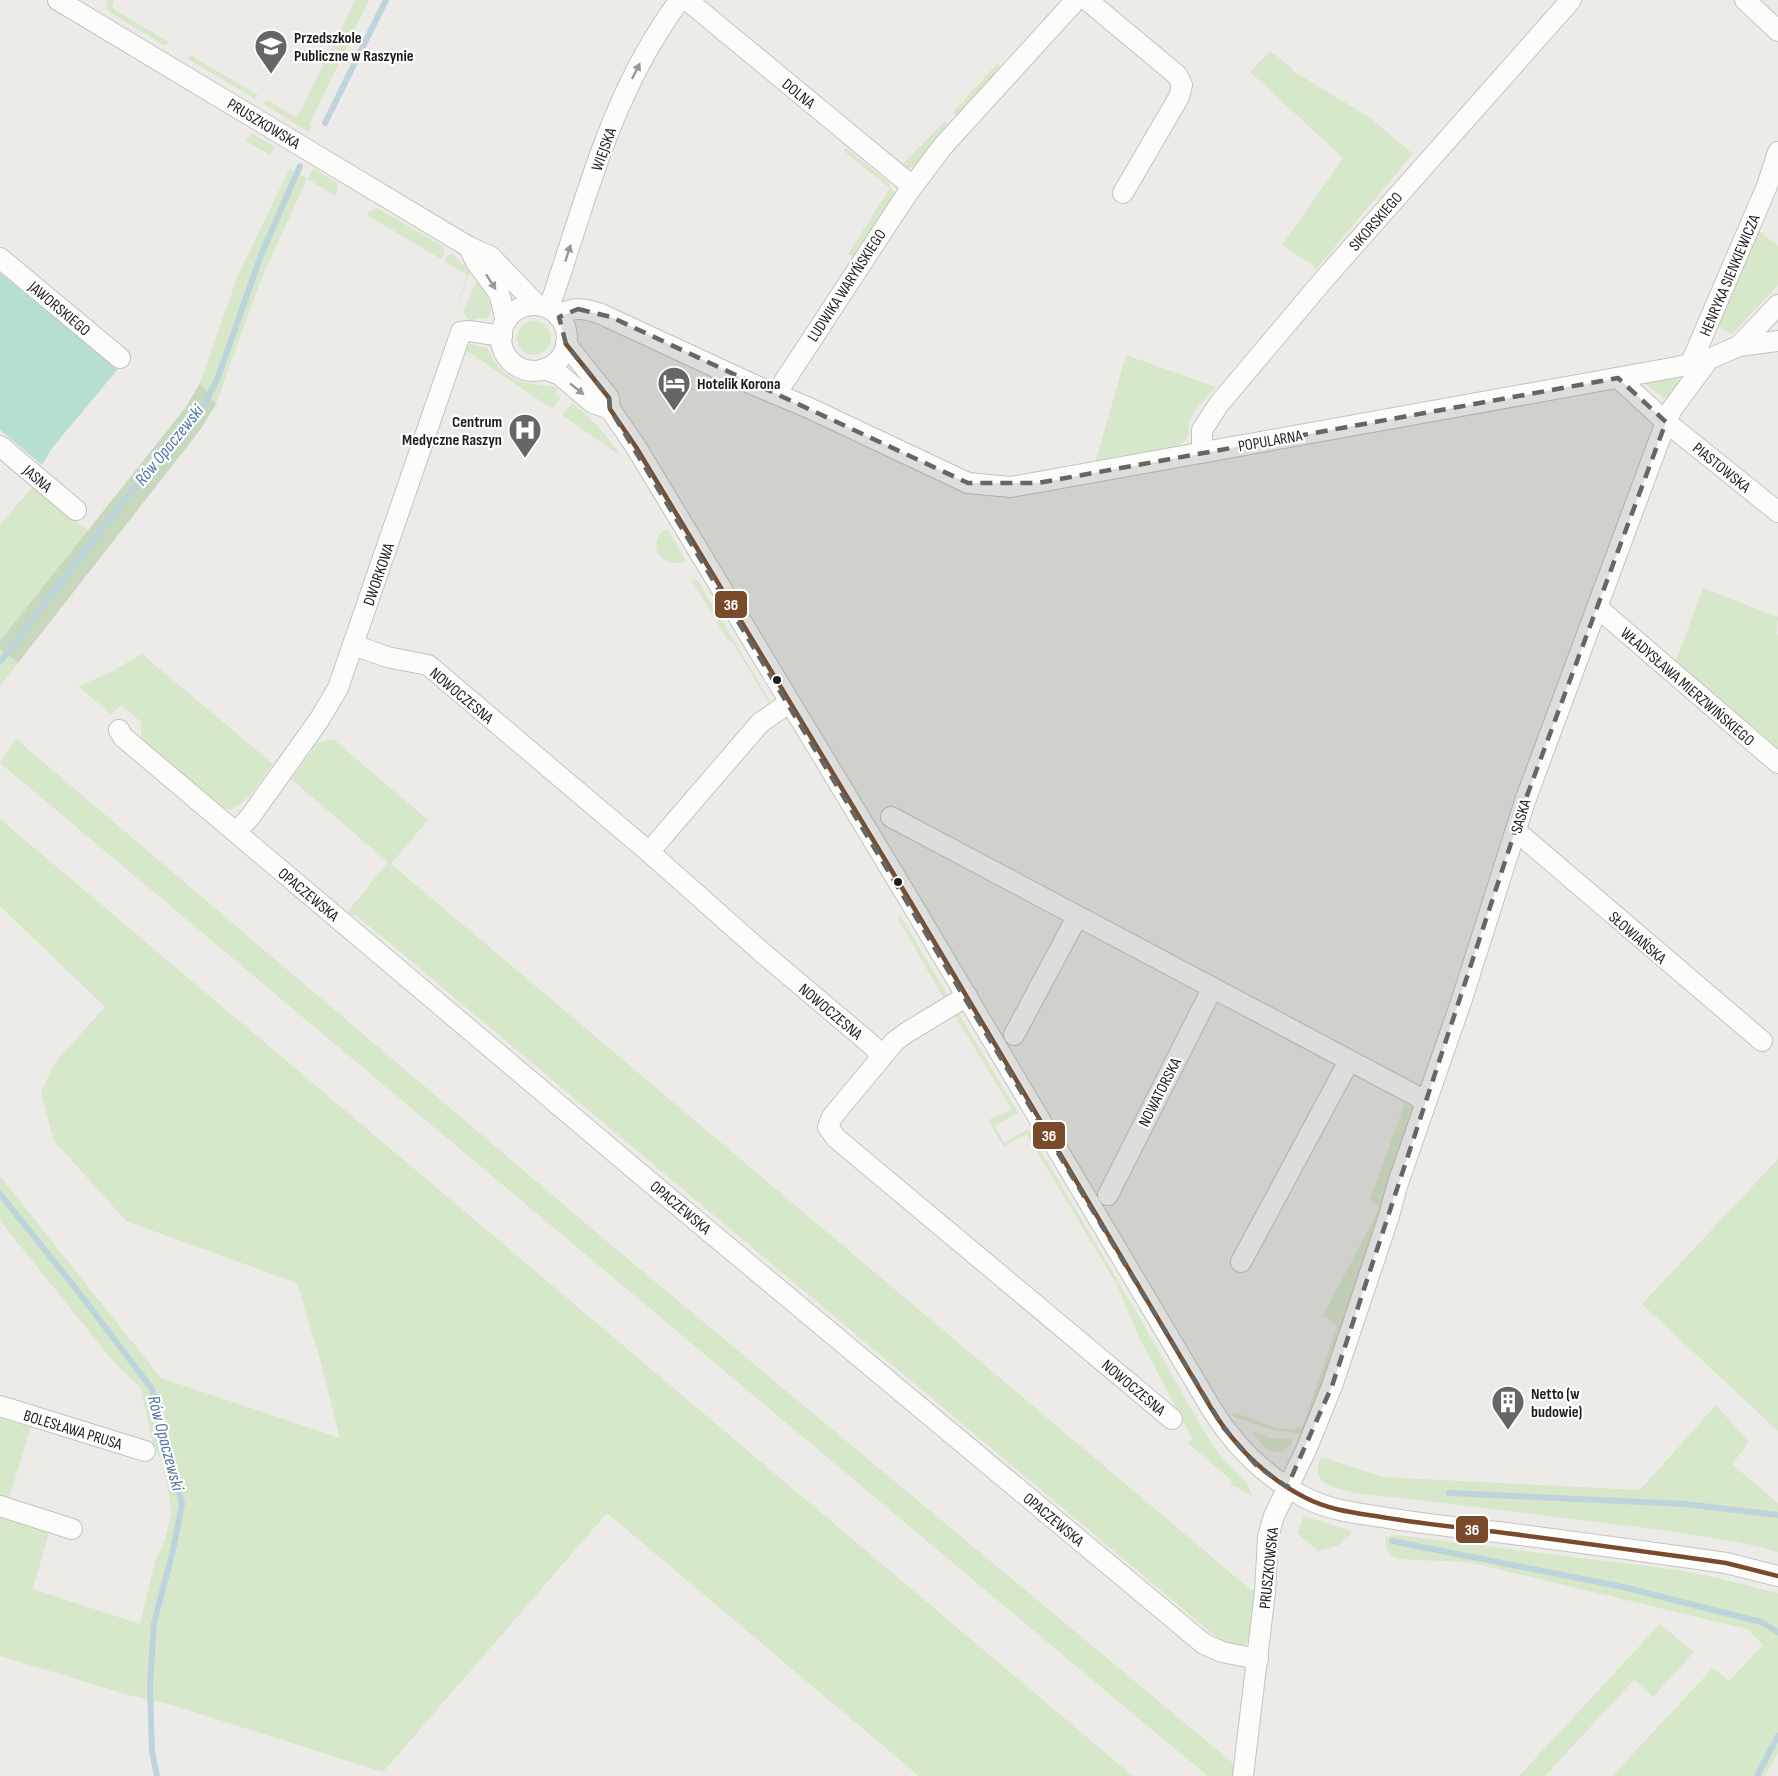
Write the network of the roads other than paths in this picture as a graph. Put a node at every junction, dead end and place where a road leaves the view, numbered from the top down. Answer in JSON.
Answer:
{"nodes":[{"id":1,"x":58,"y":0,"type":"edge"},
{"id":2,"x":680,"y":0,"type":"edge"},
{"id":3,"x":687,"y":0,"type":"edge"},
{"id":4,"x":1571,"y":0,"type":"edge"},
{"id":5,"x":1745,"y":0,"type":"edge"},
{"id":6,"x":1077,"y":1,"type":"edge"},
{"id":7,"x":1778,"y":31,"type":"edge"},
{"id":8,"x":1778,"y":152,"type":"edge"},
{"id":9,"x":912,"y":186,"type":"junction"},
{"id":10,"x":1124,"y":193,"type":"dead end"},
{"id":11,"x":470,"y":247,"type":"junction"},
{"id":12,"x":0,"y":258,"type":"edge"},
{"id":13,"x":1778,"y":305,"type":"edge"},
{"id":14,"x":548,"y":310,"type":"junction"},
{"id":15,"x":504,"y":328,"type":"junction"},
{"id":16,"x":1778,"y":341,"type":"edge"},
{"id":17,"x":566,"y":344,"type":"junction"},
{"id":18,"x":1739,"y":346,"type":"junction"},
{"id":19,"x":120,"y":358,"type":"dead end"},
{"id":20,"x":1700,"y":361,"type":"junction"},
{"id":21,"x":544,"y":369,"type":"junction"},
{"id":22,"x":1618,"y":378,"type":"junction"},
{"id":23,"x":776,"y":394,"type":"junction"},
{"id":24,"x":610,"y":409,"type":"junction"},
{"id":25,"x":1666,"y":422,"type":"junction"},
{"id":26,"x":0,"y":446,"type":"edge"},
{"id":27,"x":1202,"y":453,"type":"junction"},
{"id":28,"x":76,"y":510,"type":"dead end"},
{"id":29,"x":1778,"y":512,"type":"edge"},
{"id":30,"x":1598,"y":608,"type":"junction"},
{"id":31,"x":354,"y":645,"type":"junction"},
{"id":32,"x":790,"y":702,"type":"junction"},
{"id":33,"x":119,"y":730,"type":"dead end"},
{"id":34,"x":1778,"y":763,"type":"edge"},
{"id":35,"x":891,"y":817,"type":"dead end"},
{"id":36,"x":1516,"y":831,"type":"junction"},
{"id":37,"x":236,"y":832,"type":"junction"},
{"id":38,"x":649,"y":852,"type":"junction"},
{"id":39,"x":1077,"y":916,"type":"junction"},
{"id":40,"x":1212,"y":989,"type":"junction"},
{"id":41,"x":967,"y":996,"type":"junction"},
{"id":42,"x":1014,"y":1035,"type":"dead end"},
{"id":43,"x":1762,"y":1041,"type":"dead end"},
{"id":44,"x":881,"y":1058,"type":"junction"},
{"id":45,"x":1349,"y":1061,"type":"junction"},
{"id":46,"x":1426,"y":1101,"type":"junction"},
{"id":47,"x":1108,"y":1195,"type":"dead end"},
{"id":48,"x":1389,"y":1216,"type":"joint"},
{"id":49,"x":1241,"y":1262,"type":"dead end"},
{"id":50,"x":0,"y":1407,"type":"edge"},
{"id":51,"x":1172,"y":1419,"type":"dead end"},
{"id":52,"x":145,"y":1451,"type":"dead end"},
{"id":53,"x":1287,"y":1487,"type":"junction"},
{"id":54,"x":0,"y":1506,"type":"edge"},
{"id":55,"x":72,"y":1529,"type":"dead end"},
{"id":56,"x":1778,"y":1575,"type":"edge"},
{"id":57,"x":1258,"y":1659,"type":"junction"},
{"id":58,"x":1243,"y":1776,"type":"edge"}],
"edges":[{"from":1,"to":11,"type":"street","name":"PRUSZKOWSKA"},
{"from":14,"to":2,"type":"street","name":"WIEJSKA","one_way":true},
{"from":3,"to":9,"type":"street","name":"DOLNA"},
{"from":4,"to":27,"type":"street","name":"SIKORSKIEGO"},
{"from":5,"to":7,"type":"street"},
{"from":6,"to":9,"type":"street","name":"LUDWIKA WARYŃSKIEGO"},
{"from":6,"to":10,"type":"street","name":"LUDWIKA WARYŃSKIEGO"},
{"from":8,"to":20,"type":"street","name":"HENRYKA SIENKIEWICZA"},
{"from":9,"to":23,"type":"street","name":"LUDWIKA WARYŃSKIEGO"},
{"from":11,"to":14,"type":"street","name":"PRUSZKOWSKA"},
{"from":11,"to":15,"type":"street","one_way":true},
{"from":12,"to":19,"type":"street","name":"JAWORSKIEGO"},
{"from":13,"to":18,"type":"street"},
{"from":14,"to":15,"type":"street"},
{"from":14,"to":17,"type":"street"},
{"from":14,"to":23,"type":"street"},
{"from":15,"to":21,"type":"street"},
{"from":15,"to":31,"type":"street","name":"DWORKOWA"},
{"from":16,"to":18,"type":"street","name":"POPULARNA"},
{"from":17,"to":21,"type":"street"},
{"from":17,"to":24,"type":"street"},
{"from":18,"to":20,"type":"street","name":"POPULARNA"},
{"from":20,"to":22,"type":"street","name":"POPULARNA"},
{"from":20,"to":25,"type":"street","name":"HENRYKA SIENKIEWICZA"},
{"from":21,"to":24,"type":"street","one_way":true},
{"from":22,"to":25,"type":"street","name":"PIASTOWSKA"},
{"from":22,"to":27,"type":"street","name":"POPULARNA"},
{"from":23,"to":27,"type":"street","name":"POPULARNA"},
{"from":24,"to":32,"type":"street"},
{"from":25,"to":29,"type":"street","name":"PIASTOWSKA"},
{"from":25,"to":30,"type":"street","name":"SASKA"},
{"from":26,"to":28,"type":"street","name":"JASNA"},
{"from":30,"to":34,"type":"street","name":"WŁADYSŁAWA MIERZWIŃSKIEGO"},
{"from":30,"to":36,"type":"street","name":"SASKA"},
{"from":31,"to":37,"type":"street","name":"DWORKOWA"},
{"from":31,"to":38,"type":"street","name":"NOWOCZESNA"},
{"from":32,"to":38,"type":"street"},
{"from":32,"to":41,"type":"street"},
{"from":33,"to":37,"type":"street","name":"OPACZEWSKA"},
{"from":35,"to":39,"type":"street"},
{"from":36,"to":43,"type":"street","name":"SŁOWIAŃSKA"},
{"from":36,"to":46,"type":"street","name":"SASKA"},
{"from":37,"to":57,"type":"street","name":"OPACZEWSKA"},
{"from":38,"to":44,"type":"street","name":"NOWOCZESNA"},
{"from":39,"to":40,"type":"street"},
{"from":39,"to":42,"type":"street"},
{"from":40,"to":45,"type":"street"},
{"from":40,"to":47,"type":"street","name":"NOWATORSKA"},
{"from":41,"to":44,"type":"street"},
{"from":41,"to":53,"type":"street"},
{"from":44,"to":51,"type":"street","name":"NOWOCZESNA"},
{"from":45,"to":46,"type":"street"},
{"from":45,"to":49,"type":"street"},
{"from":46,"to":48,"type":"street","name":"SASKA"},
{"from":48,"to":53,"type":"street","name":"PRUSZKOWSKA"},
{"from":50,"to":52,"type":"street","name":"BOLESŁAWA PRUSA"},
{"from":53,"to":56,"type":"street"},
{"from":53,"to":57,"type":"street","name":"PRUSZKOWSKA"},
{"from":54,"to":55,"type":"street"},
{"from":57,"to":58,"type":"street","name":"PRUSZKOWSKA"}]}
